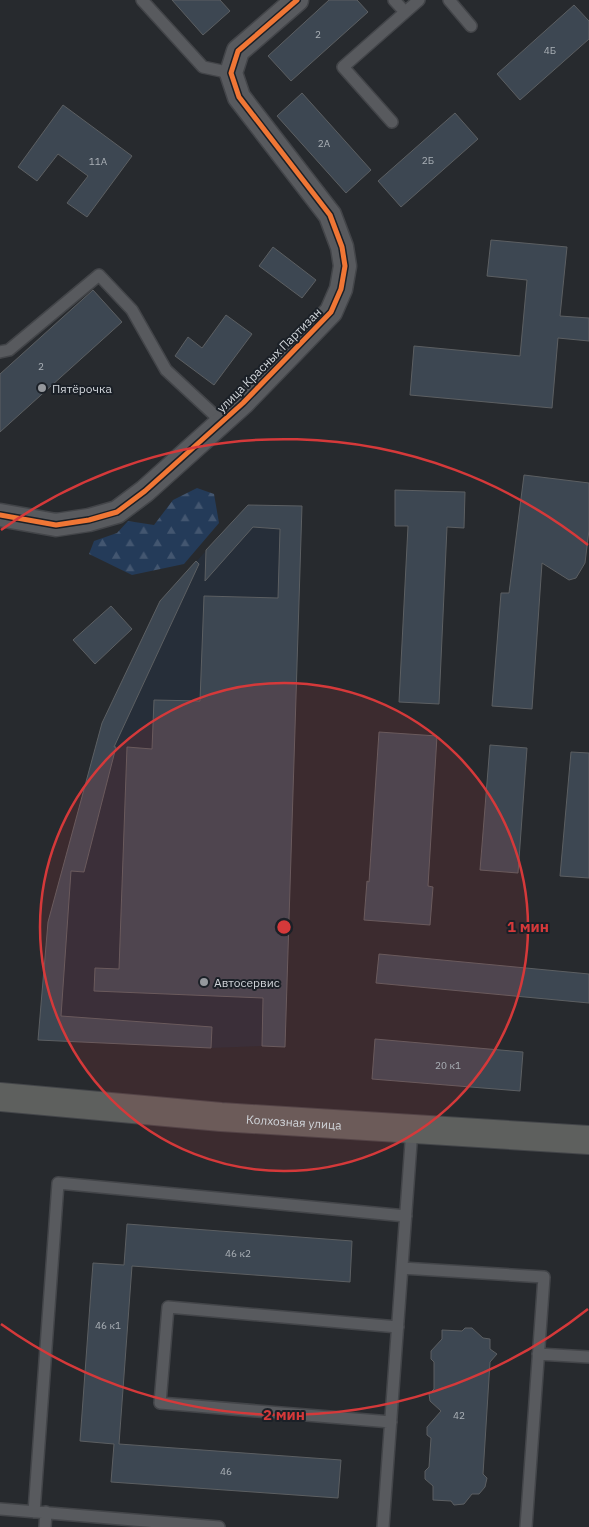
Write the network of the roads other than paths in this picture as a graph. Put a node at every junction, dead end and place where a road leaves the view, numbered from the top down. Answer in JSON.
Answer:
{"nodes":[{"id":1,"x":142,"y":0,"type":"edge"},
{"id":2,"x":297,"y":0,"type":"edge"},
{"id":3,"x":394,"y":0,"type":"edge"},
{"id":4,"x":418,"y":0,"type":"edge"},
{"id":5,"x":448,"y":0,"type":"edge"},
{"id":6,"x":405,"y":12,"type":"junction"},
{"id":7,"x":471,"y":26,"type":"dead end"},
{"id":8,"x":230,"y":73,"type":"junction"},
{"id":9,"x":392,"y":122,"type":"dead end"},
{"id":10,"x":0,"y":352,"type":"edge"},
{"id":11,"x":222,"y":422,"type":"junction"},
{"id":12,"x":0,"y":515,"type":"edge"},
{"id":13,"x":0,"y":1097,"type":"edge"},
{"id":14,"x":412,"y":1129,"type":"junction"},
{"id":15,"x":589,"y":1140,"type":"edge"},
{"id":16,"x":406,"y":1216,"type":"junction"},
{"id":17,"x":402,"y":1268,"type":"junction"},
{"id":18,"x":398,"y":1327,"type":"junction"},
{"id":19,"x":538,"y":1354,"type":"junction"},
{"id":20,"x":589,"y":1358,"type":"edge"},
{"id":21,"x":391,"y":1422,"type":"junction"},
{"id":22,"x":0,"y":1509,"type":"edge"},
{"id":23,"x":40,"y":1512,"type":"junction"},
{"id":24,"x":182,"y":1525,"type":"edge"},
{"id":25,"x":44,"y":1527,"type":"edge"},
{"id":26,"x":219,"y":1527,"type":"edge"},
{"id":27,"x":384,"y":1527,"type":"edge"},
{"id":28,"x":526,"y":1527,"type":"edge"}],
"edges":[{"from":1,"to":8,"type":"lane"},
{"from":2,"to":8,"type":"street"},
{"from":3,"to":6,"type":"lane"},
{"from":4,"to":6,"type":"lane"},
{"from":5,"to":7,"type":"lane"},
{"from":6,"to":9,"type":"lane"},
{"from":8,"to":11,"type":"street","name":"улица Красных Партизан"},
{"from":10,"to":11,"type":"lane"},
{"from":11,"to":12,"type":"street","name":"улица Красных Партизан"},
{"from":13,"to":14,"type":"main road","name":"Колхозная улица"},
{"from":14,"to":15,"type":"main road","name":"Колхозная улица"},
{"from":14,"to":16,"type":"lane"},
{"from":16,"to":17,"type":"lane"},
{"from":16,"to":23,"type":"lane"},
{"from":17,"to":18,"type":"lane"},
{"from":17,"to":19,"type":"lane"},
{"from":18,"to":21,"type":"lane"},
{"from":18,"to":21,"type":"lane"},
{"from":19,"to":20,"type":"lane"},
{"from":19,"to":28,"type":"lane"},
{"from":21,"to":27,"type":"lane"},
{"from":22,"to":23,"type":"lane"},
{"from":23,"to":24,"type":"lane"},
{"from":23,"to":25,"type":"lane"},
{"from":24,"to":26,"type":"lane"}]}
